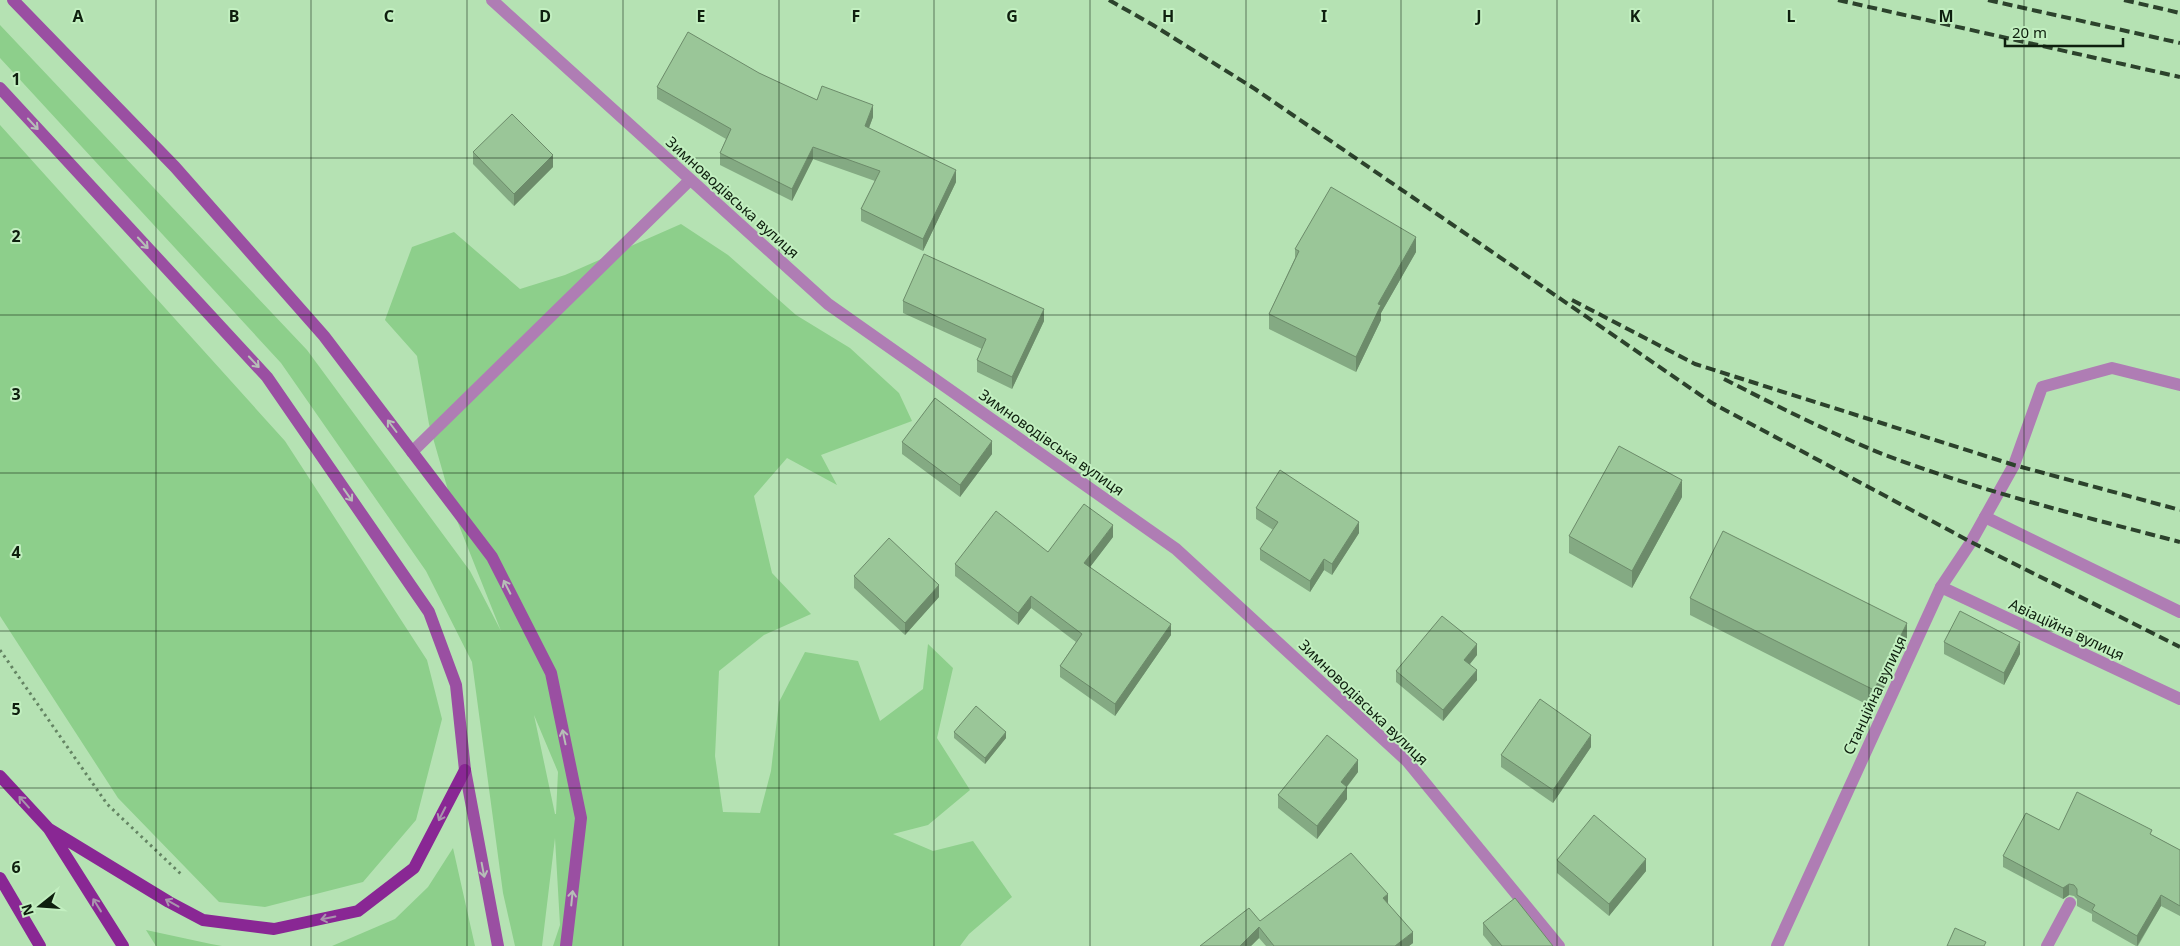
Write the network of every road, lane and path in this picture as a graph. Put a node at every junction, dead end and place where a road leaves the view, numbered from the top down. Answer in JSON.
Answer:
{"nodes":[{"id":1,"x":13,"y":0,"type":"edge"},
{"id":2,"x":492,"y":0,"type":"edge"},
{"id":3,"x":0,"y":88,"type":"edge"},
{"id":4,"x":690,"y":180,"type":"junction"},
{"id":5,"x":2180,"y":385,"type":"edge"},
{"id":6,"x":412,"y":452,"type":"junction"},
{"id":7,"x":1985,"y":517,"type":"junction"},
{"id":8,"x":1941,"y":587,"type":"junction"},
{"id":9,"x":2180,"y":612,"type":"edge"},
{"id":10,"x":0,"y":650,"type":"edge"},
{"id":11,"x":2180,"y":698,"type":"edge"},
{"id":12,"x":465,"y":770,"type":"junction"},
{"id":13,"x":0,"y":776,"type":"edge"},
{"id":14,"x":49,"y":829,"type":"junction"},
{"id":15,"x":0,"y":878,"type":"edge"},
{"id":16,"x":186,"y":879,"type":"dead end"},
{"id":17,"x":2070,"y":903,"type":"dead end"},
{"id":18,"x":40,"y":946,"type":"edge"},
{"id":19,"x":123,"y":946,"type":"edge"},
{"id":20,"x":498,"y":946,"type":"edge"},
{"id":21,"x":566,"y":946,"type":"edge"},
{"id":22,"x":1559,"y":946,"type":"edge"},
{"id":23,"x":1777,"y":946,"type":"edge"},
{"id":24,"x":2047,"y":946,"type":"edge"}],
"edges":[{"from":6,"to":1,"type":"street","one_way":true},
{"from":2,"to":4,"type":"street","name":"Зимноводівська вулиця"},
{"from":3,"to":12,"type":"street","one_way":true},
{"from":4,"to":6,"type":"street"},
{"from":4,"to":22,"type":"street","name":"Зимноводівська вулиця"},
{"from":5,"to":7,"type":"street","name":"Станційна вулиця"},
{"from":21,"to":6,"type":"street","one_way":true},
{"from":7,"to":8,"type":"street","name":"Станційна вулиця"},
{"from":7,"to":9,"type":"street"},
{"from":8,"to":11,"type":"street","name":"Авіаційна вулиця"},
{"from":8,"to":23,"type":"street","name":"Станційна вулиця"},
{"from":10,"to":16,"type":"path"},
{"from":12,"to":14,"type":"main road","one_way":true},
{"from":12,"to":20,"type":"street","one_way":true},
{"from":14,"to":13,"type":"main road","one_way":true},
{"from":19,"to":14,"type":"main road","one_way":true},
{"from":15,"to":18,"type":"main road"},
{"from":17,"to":24,"type":"street"}]}
